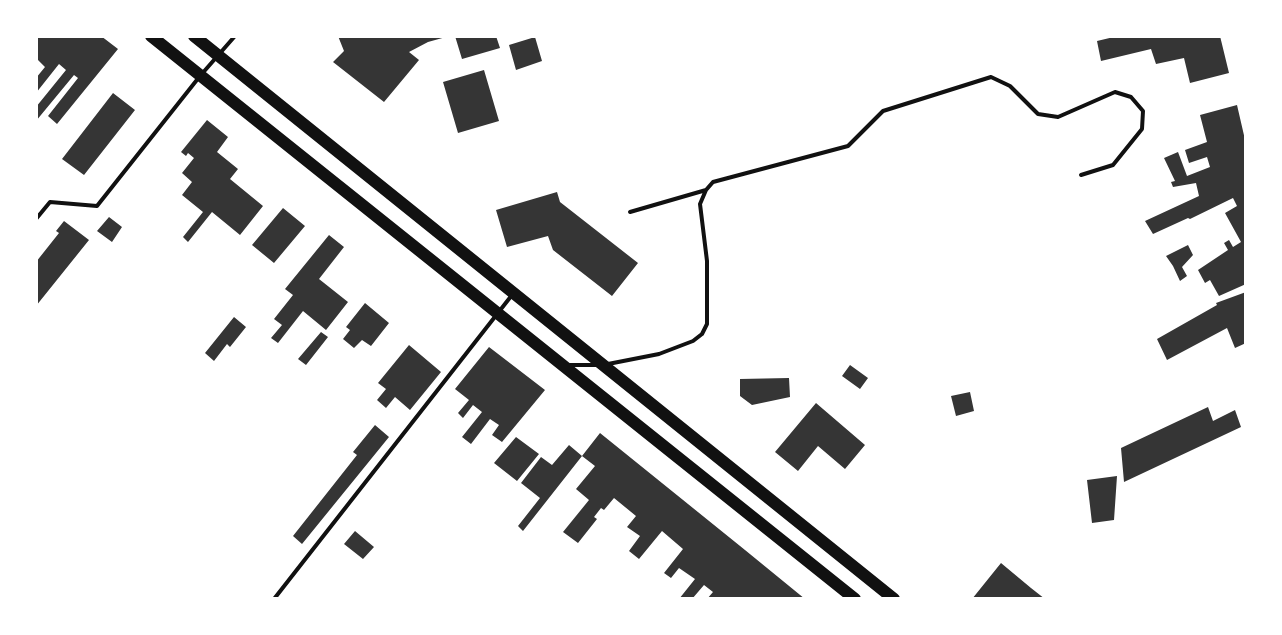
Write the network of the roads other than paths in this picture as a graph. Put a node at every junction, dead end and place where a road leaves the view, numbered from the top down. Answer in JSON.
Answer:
{"nodes":[{"id":1,"x":151,"y":36,"type":"edge"},
{"id":2,"x":194,"y":36,"type":"edge"},
{"id":3,"x":235,"y":36,"type":"edge"},
{"id":4,"x":217,"y":55,"type":"junction"},
{"id":5,"x":200,"y":76,"type":"junction"},
{"id":6,"x":1081,"y":175,"type":"dead end"},
{"id":7,"x":706,"y":190,"type":"junction"},
{"id":8,"x":630,"y":212,"type":"dead end"},
{"id":9,"x":36,"y":219,"type":"edge"},
{"id":10,"x":514,"y":293,"type":"junction"},
{"id":11,"x":497,"y":313,"type":"junction"},
{"id":12,"x":562,"y":365,"type":"junction"},
{"id":13,"x":604,"y":366,"type":"junction"},
{"id":14,"x":274,"y":599,"type":"edge"},
{"id":15,"x":855,"y":599,"type":"edge"},
{"id":16,"x":894,"y":599,"type":"edge"}],
"edges":[{"from":1,"to":5,"type":"main road"},
{"from":2,"to":4,"type":"main road"},
{"from":3,"to":4,"type":"lane"},
{"from":4,"to":5,"type":"lane"},
{"from":4,"to":10,"type":"main road"},
{"from":5,"to":9,"type":"lane"},
{"from":5,"to":11,"type":"main road"},
{"from":6,"to":7,"type":"lane"},
{"from":7,"to":8,"type":"lane"},
{"from":7,"to":13,"type":"lane"},
{"from":10,"to":11,"type":"lane"},
{"from":10,"to":13,"type":"main road"},
{"from":11,"to":12,"type":"main road"},
{"from":11,"to":14,"type":"lane"},
{"from":12,"to":13,"type":"lane"},
{"from":12,"to":15,"type":"main road"},
{"from":13,"to":16,"type":"main road"}]}
